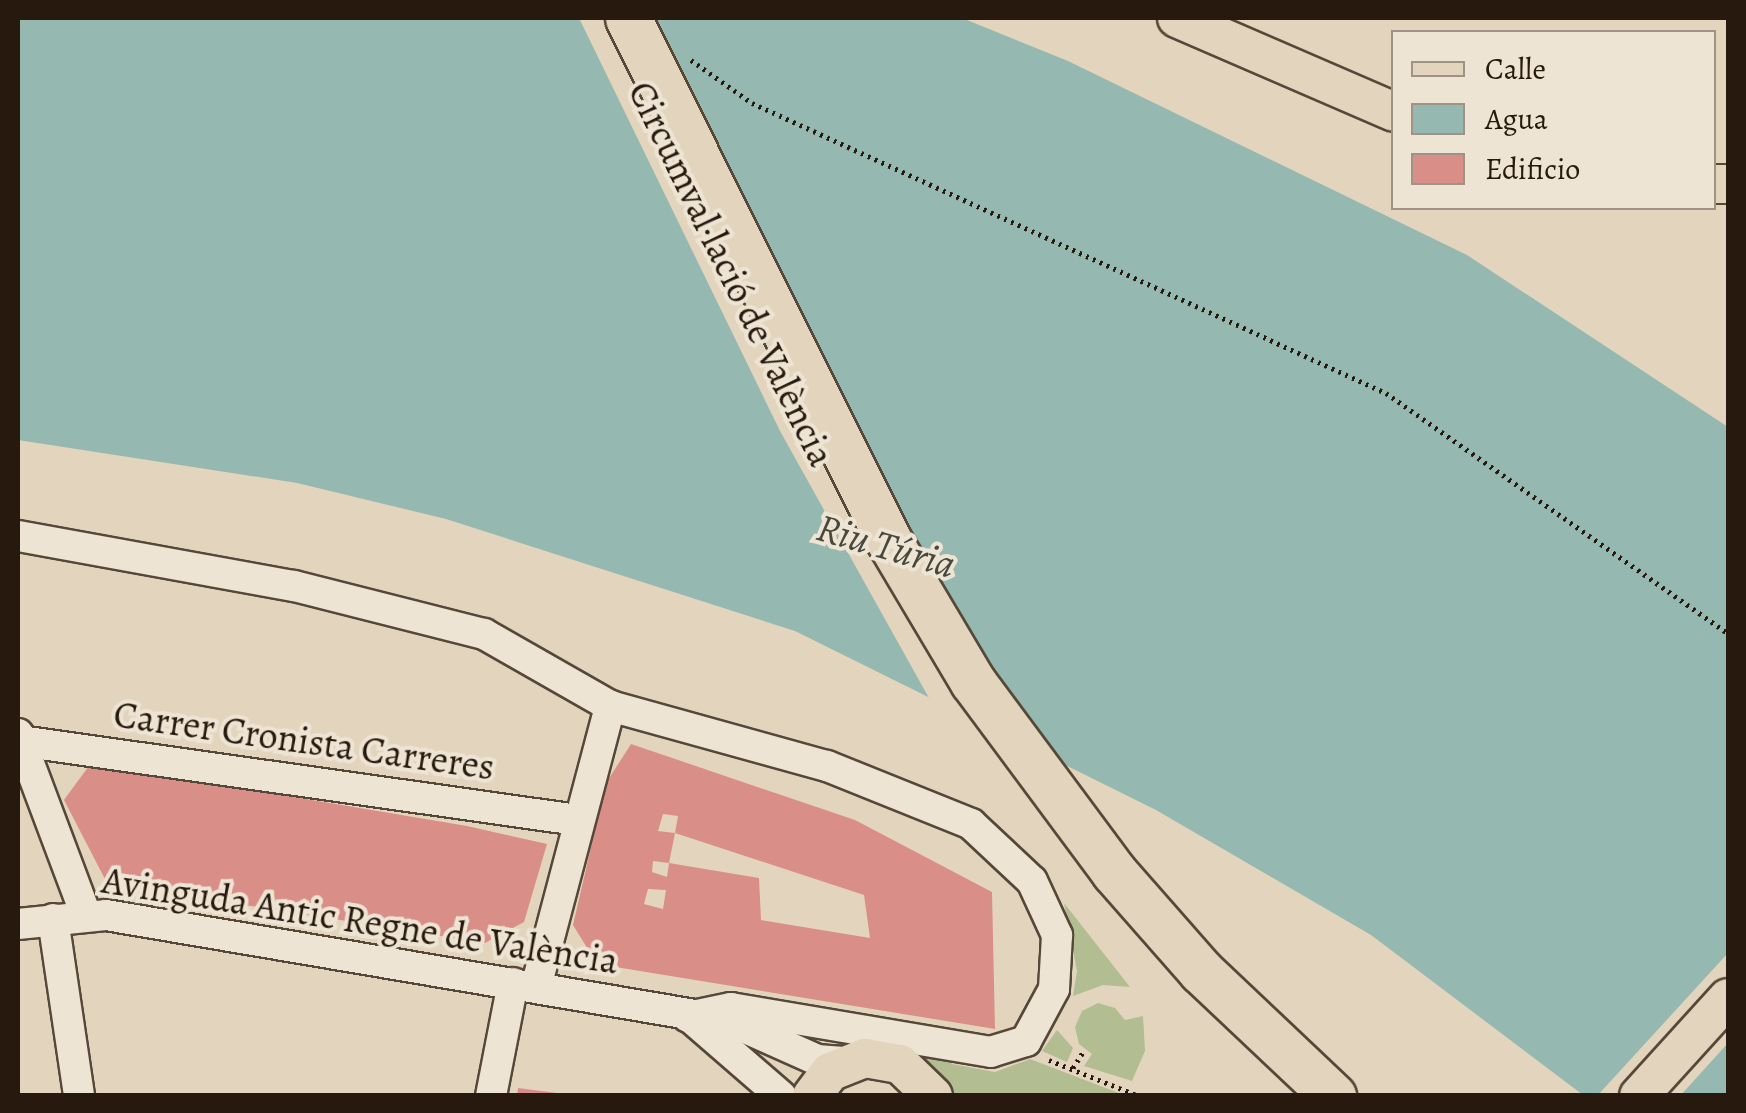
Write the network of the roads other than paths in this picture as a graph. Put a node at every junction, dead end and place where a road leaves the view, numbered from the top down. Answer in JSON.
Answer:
{"nodes":[{"id":1,"x":605,"y":18,"type":"edge"},
{"id":2,"x":628,"y":18,"type":"edge"},
{"id":3,"x":1177,"y":18,"type":"edge"},
{"id":4,"x":1391,"y":111,"type":"edge"},
{"id":5,"x":18,"y":536,"type":"edge"},
{"id":6,"x":610,"y":706,"type":"junction"},
{"id":7,"x":19,"y":738,"type":"edge"},
{"id":8,"x":577,"y":820,"type":"junction"},
{"id":9,"x":1102,"y":877,"type":"junction"},
{"id":10,"x":86,"y":915,"type":"junction"},
{"id":11,"x":53,"y":918,"type":"junction"},
{"id":12,"x":18,"y":924,"type":"edge"},
{"id":13,"x":525,"y":985,"type":"junction"},
{"id":14,"x":1728,"y":998,"type":"edge"},
{"id":15,"x":688,"y":1016,"type":"junction"},
{"id":16,"x":913,"y":1052,"type":"junction"},
{"id":17,"x":847,"y":1062,"type":"junction"},
{"id":18,"x":80,"y":1096,"type":"edge"},
{"id":19,"x":491,"y":1096,"type":"edge"},
{"id":20,"x":780,"y":1096,"type":"edge"},
{"id":21,"x":812,"y":1096,"type":"edge"},
{"id":22,"x":933,"y":1096,"type":"edge"},
{"id":23,"x":1297,"y":1096,"type":"edge"},
{"id":24,"x":1333,"y":1096,"type":"edge"},
{"id":25,"x":1639,"y":1096,"type":"edge"}],
"edges":[{"from":1,"to":9,"type":"highway","name":"Circumval·lació de València"},
{"from":2,"to":9,"type":"highway"},
{"from":3,"to":4,"type":"main road"},
{"from":5,"to":6,"type":"street"},
{"from":6,"to":8,"type":"street"},
{"from":6,"to":16,"type":"street","name":"Avinguda Antic Regne de València"},
{"from":7,"to":8,"type":"street","name":"Carrer Cronista Carreres"},
{"from":7,"to":10,"type":"street"},
{"from":8,"to":13,"type":"street"},
{"from":9,"to":23,"type":"highway","name":"Circumval·lació de València"},
{"from":9,"to":24,"type":"highway"},
{"from":10,"to":11,"type":"street","name":"Avinguda Antic Regne de València"},
{"from":10,"to":13,"type":"street","name":"Avinguda Antic Regne de València"},
{"from":11,"to":12,"type":"street","name":"Avinguda Antic Regne de València"},
{"from":11,"to":18,"type":"street"},
{"from":13,"to":15,"type":"street","name":"Avinguda Antic Regne de València"},
{"from":13,"to":19,"type":"street"},
{"from":14,"to":25,"type":"main road"},
{"from":15,"to":16,"type":"street","name":"Avinguda Antic Regne de València"},
{"from":15,"to":17,"type":"street","name":"Avinguda Antic Regne de València"},
{"from":15,"to":20,"type":"street"},
{"from":16,"to":17,"type":"main road"},
{"from":16,"to":22,"type":"main road"},
{"from":17,"to":21,"type":"main road"}]}
